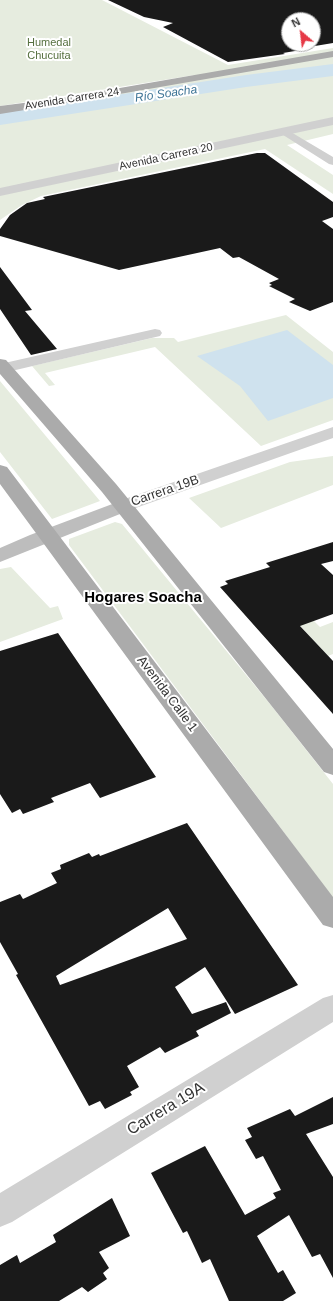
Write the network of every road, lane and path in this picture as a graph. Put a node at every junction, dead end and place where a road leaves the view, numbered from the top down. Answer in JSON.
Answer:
{"nodes":[{"id":1,"x":333,"y":54,"type":"edge"},
{"id":2,"x":0,"y":110,"type":"edge"},
{"id":3,"x":333,"y":121,"type":"edge"},
{"id":4,"x":284,"y":131,"type":"junction"},
{"id":5,"x":333,"y":162,"type":"edge"},
{"id":6,"x":0,"y":192,"type":"edge"},
{"id":7,"x":155,"y":333,"type":"dead end"},
{"id":8,"x":1,"y":366,"type":"edge"},
{"id":9,"x":333,"y":432,"type":"edge"},
{"id":10,"x":0,"y":471,"type":"edge"},
{"id":11,"x":123,"y":506,"type":"junction"},
{"id":12,"x":48,"y":535,"type":"junction"},
{"id":13,"x":0,"y":556,"type":"edge"},
{"id":14,"x":333,"y":766,"type":"edge"},
{"id":15,"x":333,"y":917,"type":"edge"},
{"id":16,"x":333,"y":1007,"type":"edge"},
{"id":17,"x":0,"y":1211,"type":"edge"}],
"edges":[{"from":1,"to":2,"type":"main road","name":"Avenida Carrera 24"},
{"from":3,"to":4,"type":"street","name":"Avenida Carrera 20"},
{"from":4,"to":5,"type":"street"},
{"from":4,"to":6,"type":"street","name":"Avenida Carrera 20"},
{"from":7,"to":8,"type":"street"},
{"from":8,"to":11,"type":"main road"},
{"from":9,"to":11,"type":"street","name":"Carrera 19B"},
{"from":10,"to":12,"type":"main road","name":"Avenida Calle 1"},
{"from":11,"to":12,"type":"main road","name":"Carrera 19B"},
{"from":11,"to":14,"type":"main road"},
{"from":12,"to":13,"type":"main road","name":"Carrera 19B"},
{"from":12,"to":15,"type":"main road","name":"Avenida Calle 1"},
{"from":16,"to":17,"type":"street","name":"Carrera 19A"}]}
